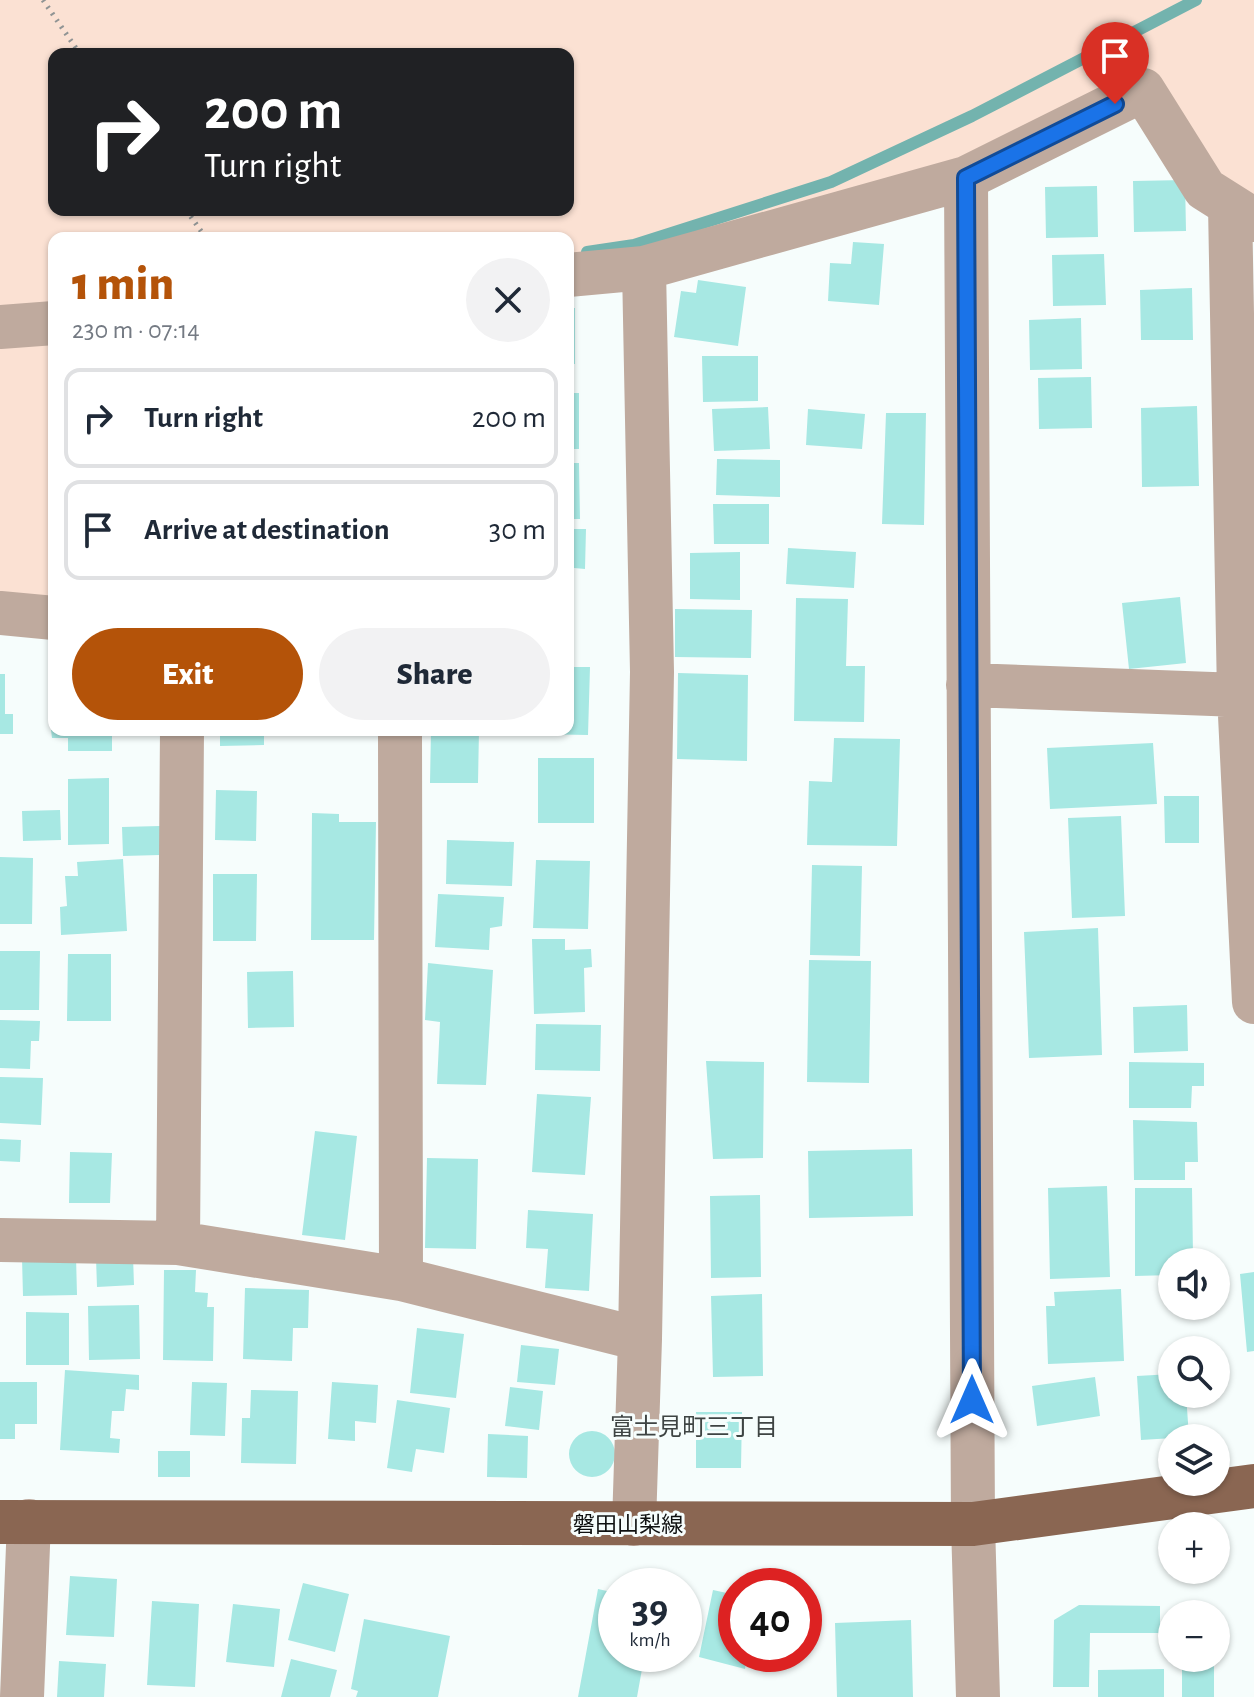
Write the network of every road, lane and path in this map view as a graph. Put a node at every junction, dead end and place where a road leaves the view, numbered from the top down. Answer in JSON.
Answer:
{"nodes":[{"id":1,"x":43,"y":0,"type":"edge"},
{"id":2,"x":76,"y":48,"type":"edge"},
{"id":3,"x":966,"y":178,"type":"junction"},
{"id":4,"x":1242,"y":213,"type":"edge"},
{"id":5,"x":644,"y":268,"type":"junction"},
{"id":6,"x":574,"y":274,"type":"edge"},
{"id":7,"x":48,"y":323,"type":"edge"},
{"id":8,"x":0,"y":327,"type":"edge"},
{"id":9,"x":0,"y":613,"type":"edge"},
{"id":10,"x":48,"y":617,"type":"edge"},
{"id":11,"x":968,"y":685,"type":"junction"},
{"id":12,"x":1239,"y":695,"type":"junction"},
{"id":13,"x":182,"y":736,"type":"edge"},
{"id":14,"x":400,"y":736,"type":"edge"},
{"id":15,"x":1254,"y":1002,"type":"edge"},
{"id":16,"x":0,"y":1240,"type":"edge"},
{"id":17,"x":178,"y":1243,"type":"junction"},
{"id":18,"x":401,"y":1279,"type":"junction"},
{"id":19,"x":640,"y":1339,"type":"junction"},
{"id":20,"x":1254,"y":1486,"type":"edge"},
{"id":21,"x":15,"y":1522,"type":"edge"},
{"id":22,"x":634,"y":1524,"type":"junction"},
{"id":23,"x":973,"y":1524,"type":"junction"},
{"id":24,"x":22,"y":1697,"type":"edge"},
{"id":25,"x":978,"y":1697,"type":"edge"}],
"edges":[{"from":1,"to":2,"type":"path"},
{"from":3,"to":4,"type":"street"},
{"from":3,"to":5,"type":"street"},
{"from":3,"to":11,"type":"street"},
{"from":4,"to":12,"type":"street"},
{"from":5,"to":6,"type":"street"},
{"from":5,"to":19,"type":"street"},
{"from":7,"to":8,"type":"street"},
{"from":9,"to":10,"type":"street"},
{"from":11,"to":12,"type":"street"},
{"from":11,"to":23,"type":"street"},
{"from":12,"to":15,"type":"street"},
{"from":13,"to":17,"type":"street"},
{"from":14,"to":18,"type":"street"},
{"from":16,"to":17,"type":"street"},
{"from":17,"to":18,"type":"street"},
{"from":18,"to":19,"type":"street"},
{"from":19,"to":22,"type":"street"},
{"from":20,"to":23,"type":"main road","name":"磐田山梨線"},
{"from":21,"to":22,"type":"main road","name":"磐田山梨線"},
{"from":21,"to":24,"type":"street"},
{"from":22,"to":23,"type":"main road","name":"磐田山梨線"},
{"from":23,"to":25,"type":"street"}]}
